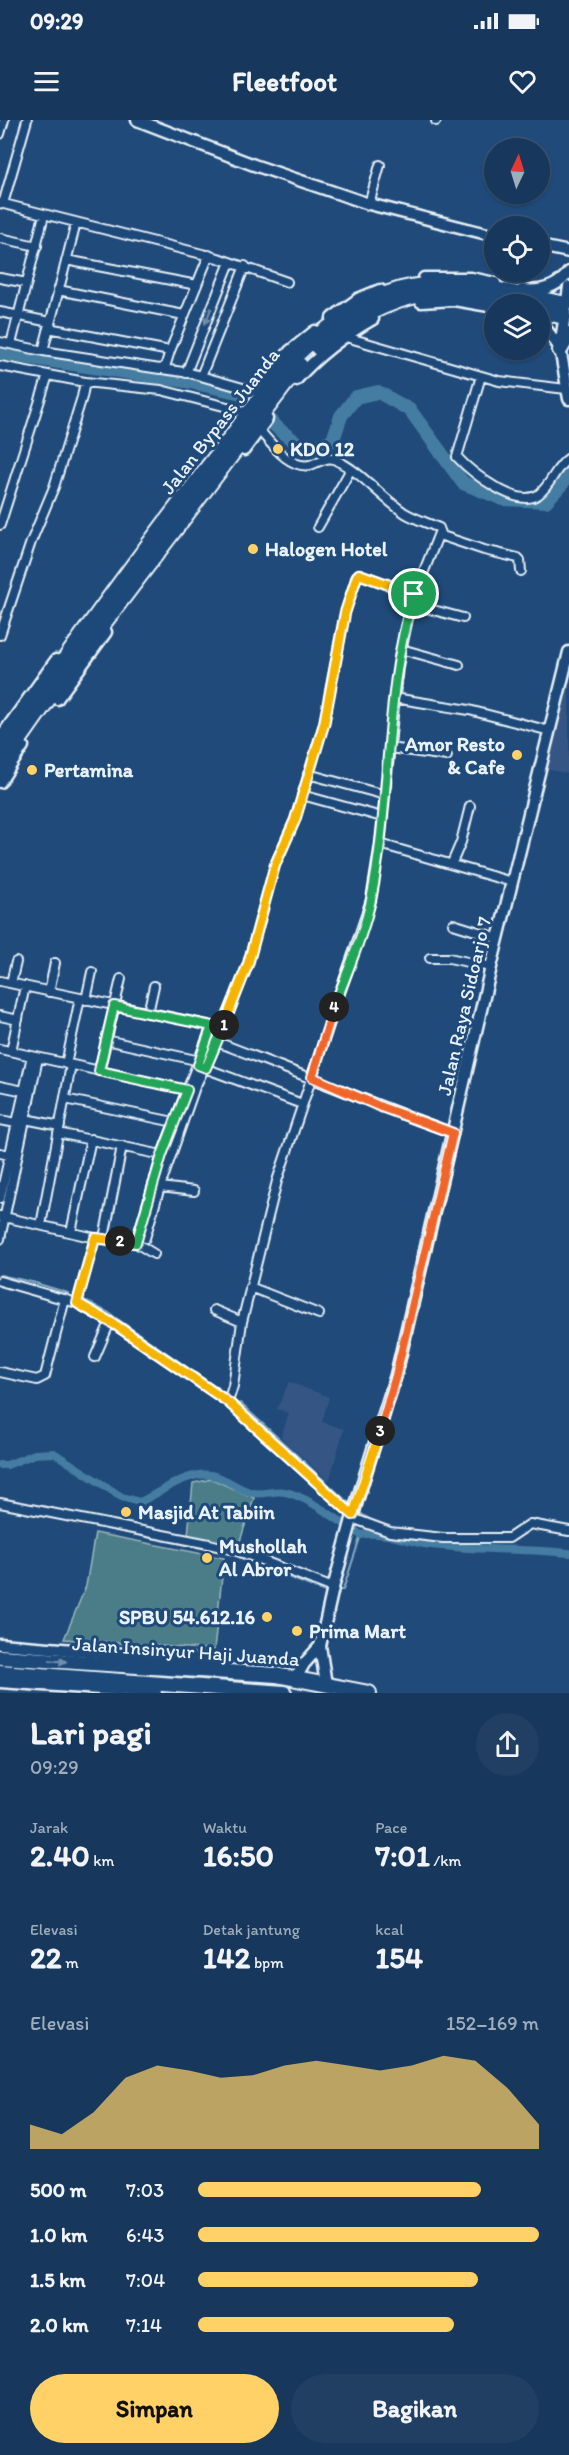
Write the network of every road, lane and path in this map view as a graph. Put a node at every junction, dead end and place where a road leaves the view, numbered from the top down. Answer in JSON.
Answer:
{"nodes":[{"id":1,"x":4,"y":120,"type":"edge"},
{"id":2,"x":27,"y":120,"type":"edge"},
{"id":3,"x":137,"y":120,"type":"edge"},
{"id":4,"x":0,"y":134,"type":"edge"},
{"id":5,"x":380,"y":165,"type":"dead end"},
{"id":6,"x":2,"y":203,"type":"edge"},
{"id":7,"x":369,"y":204,"type":"junction"},
{"id":8,"x":44,"y":215,"type":"junction"},
{"id":9,"x":76,"y":223,"type":"junction"},
{"id":10,"x":484,"y":233,"type":"edge"},
{"id":11,"x":0,"y":238,"type":"edge"},
{"id":12,"x":37,"y":246,"type":"junction"},
{"id":13,"x":550,"y":248,"type":"edge"},
{"id":14,"x":569,"y":252,"type":"edge"},
{"id":15,"x":208,"y":255,"type":"junction"},
{"id":16,"x":66,"y":260,"type":"junction"},
{"id":17,"x":230,"y":262,"type":"junction"},
{"id":18,"x":245,"y":267,"type":"junction"},
{"id":19,"x":569,"y":272,"type":"edge"},
{"id":20,"x":0,"y":278,"type":"edge"},
{"id":21,"x":286,"y":282,"type":"dead end"},
{"id":22,"x":27,"y":283,"type":"junction"},
{"id":23,"x":480,"y":283,"type":"junction"},
{"id":24,"x":197,"y":285,"type":"junction"},
{"id":25,"x":569,"y":287,"type":"edge"},
{"id":26,"x":58,"y":290,"type":"junction"},
{"id":27,"x":484,"y":298,"type":"edge"},
{"id":28,"x":484,"y":305,"type":"edge"},
{"id":29,"x":550,"y":311,"type":"edge"},
{"id":30,"x":567,"y":311,"type":"edge"},
{"id":31,"x":0,"y":312,"type":"edge"},
{"id":32,"x":184,"y":315,"type":"junction"},
{"id":33,"x":17,"y":316,"type":"junction"},
{"id":34,"x":49,"y":325,"type":"junction"},
{"id":35,"x":346,"y":333,"type":"junction"},
{"id":36,"x":550,"y":335,"type":"edge"},
{"id":37,"x":569,"y":335,"type":"edge"},
{"id":38,"x":0,"y":342,"type":"edge"},
{"id":39,"x":11,"y":344,"type":"junction"},
{"id":40,"x":560,"y":349,"type":"junction"},
{"id":41,"x":43,"y":351,"type":"junction"},
{"id":42,"x":170,"y":351,"type":"junction"},
{"id":43,"x":0,"y":366,"type":"edge"},
{"id":44,"x":162,"y":369,"type":"junction"},
{"id":45,"x":186,"y":373,"type":"junction"},
{"id":46,"x":48,"y":375,"type":"junction"},
{"id":47,"x":201,"y":376,"type":"junction"},
{"id":48,"x":481,"y":376,"type":"junction"},
{"id":49,"x":85,"y":382,"type":"junction"},
{"id":50,"x":567,"y":394,"type":"edge"},
{"id":51,"x":264,"y":405,"type":"junction"},
{"id":52,"x":252,"y":419,"type":"junction"},
{"id":53,"x":569,"y":458,"type":"edge"},
{"id":54,"x":351,"y":469,"type":"junction"},
{"id":55,"x":0,"y":525,"type":"edge"},
{"id":56,"x":318,"y":527,"type":"dead end"},
{"id":57,"x":439,"y":533,"type":"junction"},
{"id":58,"x":521,"y":571,"type":"dead end"},
{"id":59,"x":414,"y":594,"type":"junction"},
{"id":60,"x":411,"y":604,"type":"junction"},
{"id":61,"x":463,"y":618,"type":"dead end"},
{"id":62,"x":0,"y":635,"type":"edge"},
{"id":63,"x":401,"y":649,"type":"junction"},
{"id":64,"x":569,"y":652,"type":"edge"},
{"id":65,"x":70,"y":661,"type":"junction"},
{"id":66,"x":459,"y":665,"type":"dead end"},
{"id":67,"x":394,"y":698,"type":"junction"},
{"id":68,"x":550,"y":731,"type":"junction"},
{"id":69,"x":0,"y":738,"type":"edge"},
{"id":70,"x":390,"y":748,"type":"junction"},
{"id":71,"x":0,"y":749,"type":"edge"},
{"id":72,"x":447,"y":756,"type":"dead end"},
{"id":73,"x":0,"y":768,"type":"edge"},
{"id":74,"x":308,"y":774,"type":"junction"},
{"id":75,"x":0,"y":782,"type":"edge"},
{"id":76,"x":302,"y":795,"type":"junction"},
{"id":77,"x":385,"y":795,"type":"junction"},
{"id":78,"x":470,"y":806,"type":"dead end"},
{"id":79,"x":382,"y":817,"type":"junction"},
{"id":80,"x":380,"y":844,"type":"junction"},
{"id":81,"x":452,"y":863,"type":"junction"},
{"id":82,"x":512,"y":882,"type":"junction"},
{"id":83,"x":453,"y":924,"type":"dead end"},
{"id":84,"x":498,"y":938,"type":"junction"},
{"id":85,"x":430,"y":958,"type":"dead end"},
{"id":86,"x":16,"y":962,"type":"dead end"},
{"id":87,"x":55,"y":963,"type":"dead end"},
{"id":88,"x":491,"y":967,"type":"junction"},
{"id":89,"x":92,"y":972,"type":"dead end"},
{"id":90,"x":121,"y":979,"type":"dead end"},
{"id":91,"x":0,"y":981,"type":"edge"},
{"id":92,"x":11,"y":983,"type":"junction"},
{"id":93,"x":25,"y":986,"type":"junction"},
{"id":94,"x":154,"y":986,"type":"dead end"},
{"id":95,"x":48,"y":992,"type":"junction"},
{"id":96,"x":83,"y":999,"type":"junction"},
{"id":97,"x":114,"y":1006,"type":"junction"},
{"id":98,"x":148,"y":1013,"type":"junction"},
{"id":99,"x":0,"y":1016,"type":"edge"},
{"id":100,"x":18,"y":1020,"type":"junction"},
{"id":101,"x":106,"y":1040,"type":"junction"},
{"id":102,"x":217,"y":1042,"type":"junction"},
{"id":103,"x":0,"y":1049,"type":"edge"},
{"id":104,"x":11,"y":1052,"type":"junction"},
{"id":105,"x":35,"y":1057,"type":"junction"},
{"id":106,"x":69,"y":1065,"type":"junction"},
{"id":107,"x":201,"y":1065,"type":"junction"},
{"id":108,"x":99,"y":1071,"type":"junction"},
{"id":109,"x":312,"y":1077,"type":"junction"},
{"id":110,"x":0,"y":1086,"type":"edge"},
{"id":111,"x":187,"y":1090,"type":"junction"},
{"id":112,"x":24,"y":1091,"type":"junction"},
{"id":113,"x":65,"y":1099,"type":"junction"},
{"id":114,"x":302,"y":1104,"type":"junction"},
{"id":115,"x":0,"y":1120,"type":"edge"},
{"id":116,"x":19,"y":1120,"type":"junction"},
{"id":117,"x":174,"y":1122,"type":"junction"},
{"id":118,"x":59,"y":1130,"type":"junction"},
{"id":119,"x":453,"y":1133,"type":"junction"},
{"id":120,"x":91,"y":1139,"type":"junction"},
{"id":121,"x":123,"y":1146,"type":"junction"},
{"id":122,"x":0,"y":1154,"type":"edge"},
{"id":123,"x":9,"y":1155,"type":"junction"},
{"id":124,"x":162,"y":1155,"type":"junction"},
{"id":125,"x":160,"y":1187,"type":"junction"},
{"id":126,"x":194,"y":1191,"type":"dead end"},
{"id":127,"x":3,"y":1193,"type":"edge"},
{"id":128,"x":3,"y":1216,"type":"edge"},
{"id":129,"x":41,"y":1225,"type":"junction"},
{"id":130,"x":71,"y":1232,"type":"junction"},
{"id":131,"x":99,"y":1238,"type":"junction"},
{"id":132,"x":145,"y":1238,"type":"dead end"},
{"id":133,"x":0,"y":1239,"type":"edge"},
{"id":134,"x":136,"y":1243,"type":"junction"},
{"id":135,"x":154,"y":1254,"type":"dead end"},
{"id":136,"x":0,"y":1280,"type":"edge"},
{"id":137,"x":250,"y":1287,"type":"junction"},
{"id":138,"x":65,"y":1299,"type":"junction"},
{"id":139,"x":77,"y":1303,"type":"junction"},
{"id":140,"x":214,"y":1310,"type":"dead end"},
{"id":141,"x":319,"y":1314,"type":"dead end"},
{"id":142,"x":110,"y":1322,"type":"junction"},
{"id":143,"x":242,"y":1322,"type":"junction"},
{"id":144,"x":95,"y":1357,"type":"dead end"},
{"id":145,"x":0,"y":1372,"type":"edge"},
{"id":146,"x":228,"y":1402,"type":"junction"},
{"id":147,"x":0,"y":1503,"type":"edge"},
{"id":148,"x":353,"y":1517,"type":"junction"},
{"id":149,"x":569,"y":1531,"type":"edge"},
{"id":150,"x":333,"y":1588,"type":"junction"},
{"id":151,"x":0,"y":1644,"type":"edge"},
{"id":152,"x":320,"y":1646,"type":"junction"},
{"id":153,"x":0,"y":1657,"type":"edge"},
{"id":154,"x":222,"y":1662,"type":"dead end"},
{"id":155,"x":102,"y":1665,"type":"junction"},
{"id":156,"x":0,"y":1672,"type":"edge"},
{"id":157,"x":296,"y":1678,"type":"junction"},
{"id":158,"x":101,"y":1680,"type":"junction"},
{"id":159,"x":0,"y":1682,"type":"edge"},
{"id":160,"x":326,"y":1684,"type":"junction"},
{"id":161,"x":259,"y":1692,"type":"edge"},
{"id":162,"x":140,"y":1693,"type":"edge"},
{"id":163,"x":156,"y":1693,"type":"edge"},
{"id":164,"x":284,"y":1693,"type":"edge"},
{"id":165,"x":369,"y":1693,"type":"edge"}],
"edges":[{"from":1,"to":4,"type":"street"},
{"from":2,"to":6,"type":"street"},
{"from":3,"to":7,"type":"street"},
{"from":5,"to":7,"type":"street"},
{"from":6,"to":8,"type":"street"},
{"from":7,"to":10,"type":"street"},
{"from":8,"to":9,"type":"street"},
{"from":8,"to":12,"type":"street"},
{"from":9,"to":15,"type":"street"},
{"from":9,"to":16,"type":"street"},
{"from":11,"to":12,"type":"street"},
{"from":12,"to":22,"type":"street"},
{"from":13,"to":14,"type":"street"},
{"from":15,"to":17,"type":"street"},
{"from":15,"to":24,"type":"street"},
{"from":16,"to":24,"type":"street"},
{"from":16,"to":26,"type":"street"},
{"from":17,"to":18,"type":"street"},
{"from":17,"to":45,"type":"street","one_way":true},
{"from":18,"to":21,"type":"street"},
{"from":18,"to":47,"type":"street"},
{"from":19,"to":23,"type":"street"},
{"from":20,"to":22,"type":"street"},
{"from":22,"to":33,"type":"street"},
{"from":23,"to":30,"type":"highway","name":"Jalan Bypass Juanda"},
{"from":23,"to":51,"type":"highway","name":"Jalan Bypass Juanda"},
{"from":24,"to":32,"type":"street"},
{"from":25,"to":30,"type":"street"},
{"from":26,"to":32,"type":"street"},
{"from":26,"to":34,"type":"street"},
{"from":27,"to":35,"type":"highway","name":"Jalan Bypass Juanda"},
{"from":28,"to":35,"type":"street"},
{"from":29,"to":30,"type":"highway"},
{"from":30,"to":40,"type":"street"},
{"from":31,"to":33,"type":"street"},
{"from":32,"to":42,"type":"street"},
{"from":33,"to":34,"type":"street"},
{"from":33,"to":39,"type":"street"},
{"from":34,"to":41,"type":"street"},
{"from":34,"to":42,"type":"street"},
{"from":35,"to":48,"type":"street"},
{"from":35,"to":51,"type":"highway","name":"Jalan Bypass Juanda"},
{"from":36,"to":40,"type":"street"},
{"from":37,"to":40,"type":"highway"},
{"from":38,"to":39,"type":"street"},
{"from":39,"to":41,"type":"street"},
{"from":40,"to":50,"type":"street"},
{"from":41,"to":44,"type":"street"},
{"from":42,"to":44,"type":"street"},
{"from":43,"to":46,"type":"street"},
{"from":44,"to":45,"type":"street"},
{"from":45,"to":47,"type":"street"},
{"from":46,"to":49,"type":"street"},
{"from":46,"to":55,"type":"street"},
{"from":47,"to":51,"type":"street"},
{"from":48,"to":50,"type":"street"},
{"from":48,"to":53,"type":"street"},
{"from":49,"to":52,"type":"street"},
{"from":49,"to":62,"type":"street"},
{"from":51,"to":52,"type":"highway","name":"Jalan Bypass Juanda"},
{"from":51,"to":52,"type":"street"},
{"from":52,"to":54,"type":"street"},
{"from":52,"to":65,"type":"highway","name":"Jalan Bypass Juanda"},
{"from":54,"to":56,"type":"street"},
{"from":54,"to":57,"type":"street"},
{"from":57,"to":58,"type":"street"},
{"from":57,"to":59,"type":"street"},
{"from":59,"to":60,"type":"street"},
{"from":59,"to":74,"type":"street"},
{"from":60,"to":61,"type":"street"},
{"from":60,"to":63,"type":"street"},
{"from":63,"to":66,"type":"street"},
{"from":63,"to":67,"type":"street"},
{"from":64,"to":68,"type":"street","name":"Jalan Raya Sidoarjo 7"},
{"from":65,"to":69,"type":"street"},
{"from":65,"to":71,"type":"highway","name":"Jalan Bypass Juanda"},
{"from":65,"to":73,"type":"highway","name":"Jalan Bypass Juanda"},
{"from":65,"to":75,"type":"street"},
{"from":67,"to":68,"type":"street"},
{"from":67,"to":70,"type":"street"},
{"from":68,"to":82,"type":"street","name":"Jalan Raya Sidoarjo 7"},
{"from":70,"to":72,"type":"street"},
{"from":70,"to":77,"type":"street"},
{"from":74,"to":76,"type":"street"},
{"from":74,"to":77,"type":"street"},
{"from":76,"to":79,"type":"street"},
{"from":76,"to":102,"type":"street"},
{"from":77,"to":79,"type":"street"},
{"from":78,"to":81,"type":"street"},
{"from":79,"to":80,"type":"street"},
{"from":80,"to":81,"type":"street"},
{"from":80,"to":109,"type":"street"},
{"from":81,"to":82,"type":"street"},
{"from":82,"to":84,"type":"street","name":"Jalan Raya Sidoarjo 7"},
{"from":83,"to":84,"type":"street"},
{"from":84,"to":88,"type":"street","name":"Jalan Raya Sidoarjo 7"},
{"from":85,"to":88,"type":"street"},
{"from":86,"to":92,"type":"street"},
{"from":87,"to":95,"type":"street"},
{"from":88,"to":119,"type":"street","name":"Jalan Raya Sidoarjo 7"},
{"from":89,"to":96,"type":"street"},
{"from":90,"to":97,"type":"street"},
{"from":91,"to":92,"type":"street"},
{"from":92,"to":93,"type":"street"},
{"from":93,"to":95,"type":"street"},
{"from":93,"to":100,"type":"street"},
{"from":94,"to":98,"type":"street"},
{"from":95,"to":96,"type":"street"},
{"from":96,"to":97,"type":"street"},
{"from":96,"to":106,"type":"street"},
{"from":97,"to":98,"type":"street"},
{"from":97,"to":101,"type":"street"},
{"from":98,"to":107,"type":"street"},
{"from":99,"to":100,"type":"street"},
{"from":100,"to":104,"type":"street"},
{"from":101,"to":107,"type":"street"},
{"from":101,"to":108,"type":"street"},
{"from":102,"to":107,"type":"street"},
{"from":102,"to":109,"type":"street"},
{"from":103,"to":104,"type":"street"},
{"from":104,"to":105,"type":"street"},
{"from":105,"to":106,"type":"street"},
{"from":105,"to":112,"type":"street"},
{"from":105,"to":116,"type":"street"},
{"from":106,"to":108,"type":"street"},
{"from":106,"to":113,"type":"street"},
{"from":107,"to":111,"type":"street"},
{"from":107,"to":114,"type":"street"},
{"from":107,"to":125,"type":"street"},
{"from":108,"to":111,"type":"street"},
{"from":109,"to":114,"type":"street"},
{"from":109,"to":119,"type":"street"},
{"from":110,"to":112,"type":"street"},
{"from":111,"to":117,"type":"street"},
{"from":112,"to":116,"type":"street"},
{"from":113,"to":117,"type":"street"},
{"from":113,"to":118,"type":"street"},
{"from":114,"to":137,"type":"street"},
{"from":115,"to":116,"type":"street"},
{"from":116,"to":118,"type":"street"},
{"from":116,"to":123,"type":"street"},
{"from":116,"to":127,"type":"street"},
{"from":117,"to":124,"type":"street"},
{"from":118,"to":120,"type":"street"},
{"from":118,"to":129,"type":"street"},
{"from":119,"to":148,"type":"street","name":"Jalan Raya Sidoarjo 7"},
{"from":120,"to":121,"type":"street"},
{"from":120,"to":130,"type":"street"},
{"from":121,"to":124,"type":"street"},
{"from":121,"to":131,"type":"street"},
{"from":122,"to":123,"type":"street"},
{"from":123,"to":127,"type":"street"},
{"from":124,"to":134,"type":"street"},
{"from":125,"to":126,"type":"street"},
{"from":125,"to":132,"type":"street"},
{"from":127,"to":128,"type":"street"},
{"from":128,"to":129,"type":"street"},
{"from":128,"to":133,"type":"street"},
{"from":129,"to":130,"type":"street"},
{"from":130,"to":131,"type":"street"},
{"from":131,"to":134,"type":"street"},
{"from":131,"to":139,"type":"street"},
{"from":134,"to":135,"type":"street"},
{"from":136,"to":138,"type":"street"},
{"from":137,"to":141,"type":"street"},
{"from":137,"to":143,"type":"street"},
{"from":138,"to":139,"type":"street"},
{"from":138,"to":145,"type":"street"},
{"from":139,"to":142,"type":"street"},
{"from":140,"to":143,"type":"street"},
{"from":142,"to":144,"type":"street"},
{"from":142,"to":146,"type":"street"},
{"from":143,"to":146,"type":"street"},
{"from":146,"to":148,"type":"street"},
{"from":147,"to":150,"type":"street"},
{"from":148,"to":149,"type":"street"},
{"from":148,"to":150,"type":"street","name":"Jalan Raya Sidoarjo 7"},
{"from":150,"to":152,"type":"street","name":"Jalan Raya Sidoarjo 7"},
{"from":151,"to":154,"type":"street","name":"Jalan Insinyur Haji Juanda"},
{"from":152,"to":157,"type":"street","name":"Jalan Raya Sidoarjo 7"},
{"from":152,"to":160,"type":"street","name":"Jalan Raya Sidoarjo 7"},
{"from":153,"to":155,"type":"highway","name":"Jalan Insinyur Haji Juanda","one_way":true},
{"from":155,"to":157,"type":"highway","name":"Jalan Insinyur Haji Juanda"},
{"from":155,"to":158,"type":"highway"},
{"from":156,"to":158,"type":"highway","name":"Jalan Insinyur Haji Juanda"},
{"from":157,"to":160,"type":"highway","name":"Jalan Insinyur Haji Juanda"},
{"from":158,"to":161,"type":"highway","name":"Jalan Insinyur Haji Juanda"},
{"from":159,"to":162,"type":"street"},
{"from":160,"to":165,"type":"highway","name":"Jalan Insinyur Haji Juanda"},
{"from":161,"to":164,"type":"highway","name":"Jalan Insinyur Haji Juanda"},
{"from":162,"to":163,"type":"street"}]}
